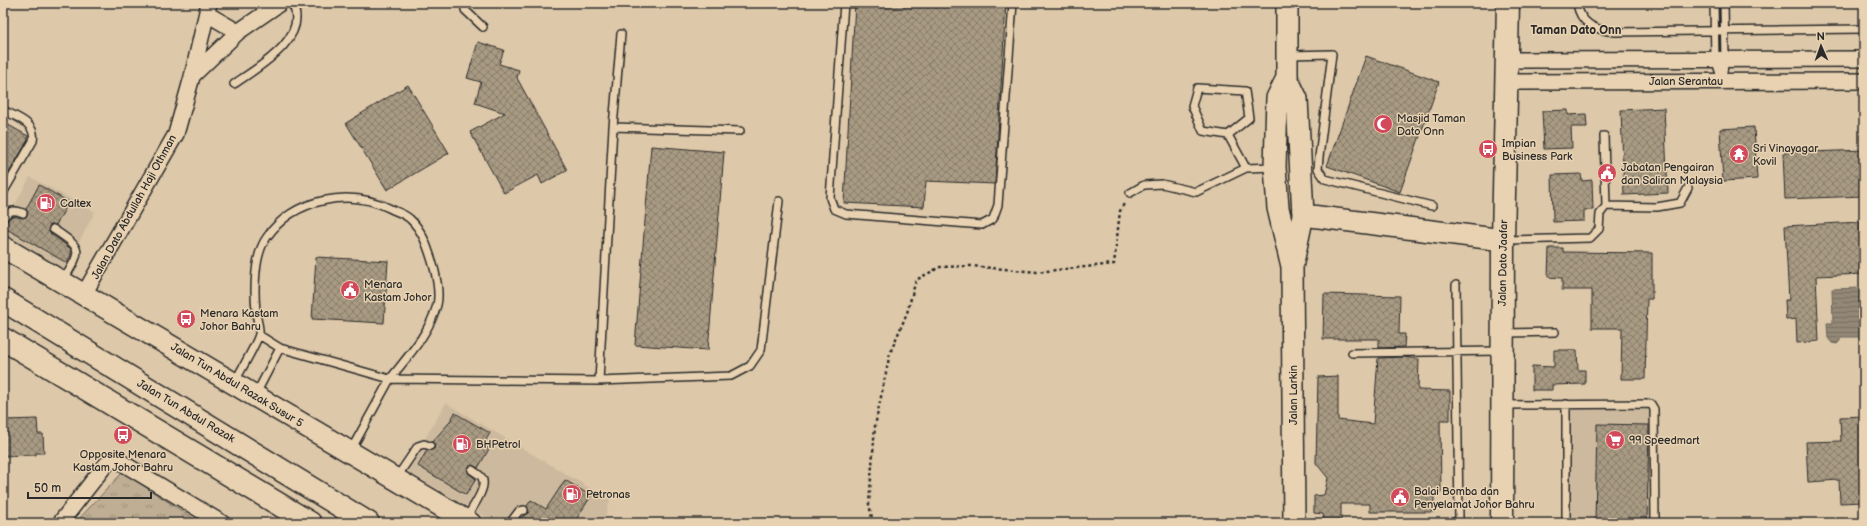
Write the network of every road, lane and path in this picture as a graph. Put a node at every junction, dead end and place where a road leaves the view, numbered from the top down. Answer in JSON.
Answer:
{"nodes":[{"id":1,"x":280,"y":3,"type":"edge"},
{"id":2,"x":292,"y":3,"type":"edge"},
{"id":3,"x":466,"y":3,"type":"edge"},
{"id":4,"x":844,"y":3,"type":"edge"},
{"id":5,"x":1013,"y":3,"type":"edge"},
{"id":6,"x":1286,"y":3,"type":"edge"},
{"id":7,"x":1508,"y":3,"type":"edge"},
{"id":8,"x":1577,"y":3,"type":"edge"},
{"id":9,"x":1714,"y":3,"type":"edge"},
{"id":10,"x":1724,"y":3,"type":"edge"},
{"id":11,"x":208,"y":9,"type":"edge"},
{"id":12,"x":483,"y":27,"type":"dead end"},
{"id":13,"x":1864,"y":29,"type":"edge"},
{"id":14,"x":1714,"y":31,"type":"junction"},
{"id":15,"x":1725,"y":31,"type":"junction"},
{"id":16,"x":238,"y":32,"type":"junction"},
{"id":17,"x":621,"y":34,"type":"dead end"},
{"id":18,"x":1286,"y":55,"type":"junction"},
{"id":19,"x":1864,"y":58,"type":"edge"},
{"id":20,"x":1720,"y":59,"type":"junction"},
{"id":21,"x":1508,"y":60,"type":"junction"},
{"id":22,"x":192,"y":77,"type":"junction"},
{"id":23,"x":1286,"y":78,"type":"junction"},
{"id":24,"x":1722,"y":80,"type":"junction"},
{"id":25,"x":1864,"y":81,"type":"edge"},
{"id":26,"x":1508,"y":82,"type":"junction"},
{"id":27,"x":234,"y":84,"type":"dead end"},
{"id":28,"x":3,"y":110,"type":"edge"},
{"id":29,"x":612,"y":127,"type":"junction"},
{"id":30,"x":740,"y":132,"type":"dead end"},
{"id":31,"x":1228,"y":135,"type":"junction"},
{"id":32,"x":1604,"y":136,"type":"dead end"},
{"id":33,"x":1275,"y":162,"type":"junction"},
{"id":34,"x":1246,"y":168,"type":"junction"},
{"id":35,"x":1688,"y":188,"type":"dead end"},
{"id":36,"x":3,"y":193,"type":"edge"},
{"id":37,"x":1130,"y":193,"type":"joint"},
{"id":38,"x":779,"y":201,"type":"dead end"},
{"id":39,"x":1432,"y":206,"type":"dead end"},
{"id":40,"x":1606,"y":206,"type":"junction"},
{"id":41,"x":24,"y":213,"type":"dead end"},
{"id":42,"x":1303,"y":215,"type":"junction"},
{"id":43,"x":3,"y":219,"type":"edge"},
{"id":44,"x":53,"y":229,"type":"dead end"},
{"id":45,"x":1503,"y":240,"type":"junction"},
{"id":46,"x":3,"y":247,"type":"edge"},
{"id":47,"x":1292,"y":268,"type":"junction"},
{"id":48,"x":63,"y":282,"type":"junction"},
{"id":49,"x":1456,"y":285,"type":"dead end"},
{"id":50,"x":84,"y":294,"type":"junction"},
{"id":51,"x":3,"y":300,"type":"edge"},
{"id":52,"x":1555,"y":332,"type":"dead end"},
{"id":53,"x":259,"y":335,"type":"junction"},
{"id":54,"x":3,"y":339,"type":"edge"},
{"id":55,"x":1502,"y":342,"type":"junction"},
{"id":56,"x":280,"y":348,"type":"junction"},
{"id":57,"x":1457,"y":352,"type":"junction"},
{"id":58,"x":1352,"y":353,"type":"dead end"},
{"id":59,"x":390,"y":379,"type":"junction"},
{"id":60,"x":599,"y":381,"type":"junction"},
{"id":61,"x":234,"y":383,"type":"junction"},
{"id":62,"x":255,"y":396,"type":"junction"},
{"id":63,"x":1566,"y":404,"type":"junction"},
{"id":64,"x":1501,"y":405,"type":"junction"},
{"id":65,"x":430,"y":446,"type":"dead end"},
{"id":66,"x":350,"y":452,"type":"junction"},
{"id":67,"x":472,"y":470,"type":"dead end"},
{"id":68,"x":396,"y":479,"type":"junction"},
{"id":69,"x":524,"y":510,"type":"dead end"},
{"id":70,"x":468,"y":522,"type":"edge"},
{"id":71,"x":60,"y":523,"type":"edge"},
{"id":72,"x":222,"y":523,"type":"edge"},
{"id":73,"x":310,"y":523,"type":"edge"},
{"id":74,"x":368,"y":523,"type":"edge"},
{"id":75,"x":510,"y":523,"type":"edge"},
{"id":76,"x":873,"y":523,"type":"edge"},
{"id":77,"x":1294,"y":523,"type":"edge"},
{"id":78,"x":1453,"y":523,"type":"edge"},
{"id":79,"x":1502,"y":523,"type":"edge"},
{"id":80,"x":1566,"y":523,"type":"edge"},
{"id":81,"x":1655,"y":523,"type":"edge"}],
"edges":[{"from":1,"to":16,"type":"street"},
{"from":2,"to":27,"type":"lane"},
{"from":3,"to":12,"type":"lane"},
{"from":4,"to":5,"type":"lane"},
{"from":6,"to":18,"type":"street","name":"Jalan Larkin"},
{"from":7,"to":21,"type":"main road","name":"Jalan Dato Jaafar"},
{"from":8,"to":14,"type":"lane"},
{"from":9,"to":14,"type":"lane"},
{"from":10,"to":15,"type":"lane"},
{"from":11,"to":16,"type":"street"},
{"from":11,"to":22,"type":"street","name":"Jalan Dato Abdullah Haji Othman"},
{"from":13,"to":15,"type":"lane"},
{"from":14,"to":15,"type":"lane"},
{"from":14,"to":20,"type":"lane"},
{"from":15,"to":20,"type":"lane"},
{"from":16,"to":22,"type":"street"},
{"from":17,"to":29,"type":"lane"},
{"from":18,"to":23,"type":"street","name":"Jalan Larkin"},
{"from":18,"to":39,"type":"lane"},
{"from":19,"to":20,"type":"street","name":"Jalan Serantau"},
{"from":20,"to":21,"type":"street","name":"Jalan Serantau"},
{"from":20,"to":24,"type":"lane"},
{"from":20,"to":24,"type":"lane"},
{"from":21,"to":26,"type":"main road","name":"Jalan Dato Jaafar"},
{"from":22,"to":50,"type":"street","name":"Jalan Dato Abdullah Haji Othman"},
{"from":23,"to":33,"type":"street","name":"Jalan Larkin"},
{"from":23,"to":42,"type":"street","name":"Jalan Larkin"},
{"from":24,"to":25,"type":"street","name":"Jalan Serantau"},
{"from":24,"to":26,"type":"street","name":"Jalan Serantau"},
{"from":26,"to":45,"type":"main road","name":"Jalan Dato Jaafar"},
{"from":28,"to":36,"type":"lane"},
{"from":29,"to":30,"type":"lane"},
{"from":29,"to":60,"type":"lane"},
{"from":31,"to":31,"type":"lane"},
{"from":31,"to":34,"type":"lane"},
{"from":32,"to":40,"type":"lane"},
{"from":33,"to":34,"type":"lane"},
{"from":33,"to":42,"type":"street"},
{"from":33,"to":47,"type":"street","name":"Jalan Larkin"},
{"from":34,"to":37,"type":"lane"},
{"from":35,"to":40,"type":"lane"},
{"from":37,"to":76,"type":"path"},
{"from":38,"to":60,"type":"lane"},
{"from":40,"to":45,"type":"lane"},
{"from":41,"to":43,"type":"lane"},
{"from":42,"to":45,"type":"street"},
{"from":42,"to":47,"type":"street","name":"Jalan Larkin"},
{"from":44,"to":48,"type":"lane"},
{"from":45,"to":55,"type":"main road","name":"Jalan Dato Jaafar"},
{"from":46,"to":48,"type":"street","name":"Jalan Tun Abdul Razak Susur 5"},
{"from":47,"to":77,"type":"street","name":"Jalan Larkin"},
{"from":48,"to":50,"type":"street","name":"Jalan Tun Abdul Razak Susur 5"},
{"from":49,"to":57,"type":"lane"},
{"from":50,"to":61,"type":"street","name":"Jalan Tun Abdul Razak Susur 5"},
{"from":51,"to":74,"type":"main road","name":"Jalan Tun Abdul Razak"},
{"from":52,"to":55,"type":"lane"},
{"from":53,"to":56,"type":"lane"},
{"from":53,"to":59,"type":"lane"},
{"from":53,"to":61,"type":"lane"},
{"from":54,"to":73,"type":"main road"},
{"from":55,"to":57,"type":"lane"},
{"from":55,"to":64,"type":"main road","name":"Jalan Dato Jaafar"},
{"from":56,"to":59,"type":"lane"},
{"from":56,"to":62,"type":"lane"},
{"from":57,"to":58,"type":"lane"},
{"from":57,"to":78,"type":"lane"},
{"from":59,"to":60,"type":"lane"},
{"from":59,"to":66,"type":"lane"},
{"from":61,"to":62,"type":"street","name":"Jalan Tun Abdul Razak Susur 5"},
{"from":62,"to":66,"type":"street","name":"Jalan Tun Abdul Razak Susur 5"},
{"from":63,"to":64,"type":"lane"},
{"from":63,"to":80,"type":"lane"},
{"from":63,"to":81,"type":"lane"},
{"from":64,"to":79,"type":"main road","name":"Jalan Dato Jaafar"},
{"from":65,"to":68,"type":"lane"},
{"from":66,"to":68,"type":"street","name":"Jalan Tun Abdul Razak Susur 5"},
{"from":67,"to":70,"type":"lane"},
{"from":68,"to":70,"type":"street","name":"Jalan Tun Abdul Razak Susur 5"},
{"from":69,"to":75,"type":"lane"},
{"from":71,"to":72,"type":"street"}]}
